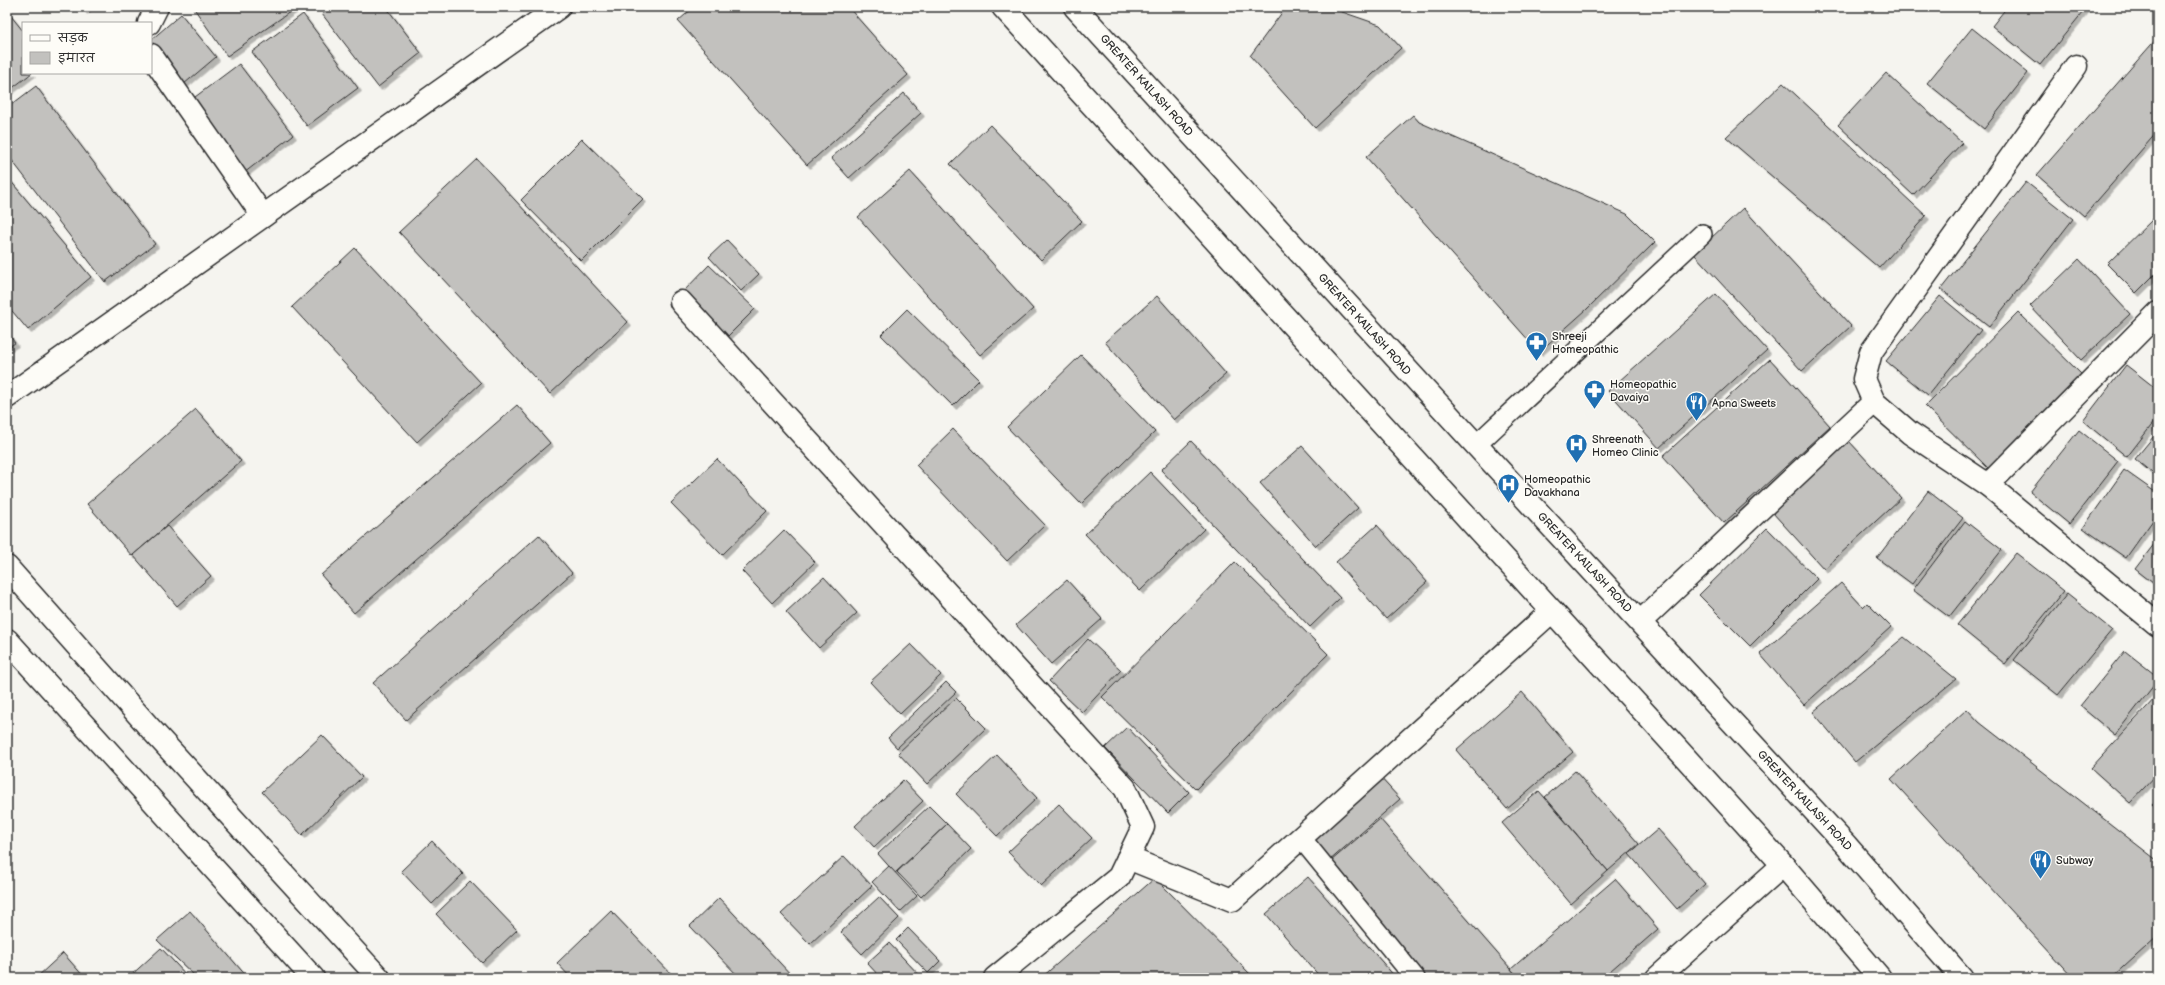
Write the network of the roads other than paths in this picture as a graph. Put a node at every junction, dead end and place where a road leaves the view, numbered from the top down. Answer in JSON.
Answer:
{"nodes":[{"id":1,"x":157,"y":7,"type":"edge"},
{"id":2,"x":559,"y":7,"type":"edge"},
{"id":3,"x":1003,"y":7,"type":"edge"},
{"id":4,"x":1075,"y":7,"type":"edge"},
{"id":5,"x":150,"y":22,"type":"edge"},
{"id":6,"x":152,"y":56,"type":"edge"},
{"id":7,"x":2076,"y":66,"type":"dead end"},
{"id":8,"x":263,"y":216,"type":"junction"},
{"id":9,"x":1702,"y":234,"type":"dead end"},
{"id":10,"x":681,"y":302,"type":"dead end"},
{"id":11,"x":2154,"y":323,"type":"edge"},
{"id":12,"x":7,"y":397,"type":"edge"},
{"id":13,"x":1874,"y":402,"type":"junction"},
{"id":14,"x":1476,"y":445,"type":"junction"},
{"id":15,"x":1988,"y":485,"type":"junction"},
{"id":16,"x":7,"y":567,"type":"edge"},
{"id":17,"x":1552,"y":611,"type":"junction"},
{"id":18,"x":1640,"y":622,"type":"junction"},
{"id":19,"x":2158,"y":625,"type":"edge"},
{"id":20,"x":7,"y":640,"type":"edge"},
{"id":21,"x":1301,"y":838,"type":"junction"},
{"id":22,"x":1128,"y":858,"type":"junction"},
{"id":23,"x":1783,"y":865,"type":"junction"},
{"id":24,"x":313,"y":978,"type":"edge"},
{"id":25,"x":379,"y":978,"type":"edge"},
{"id":26,"x":995,"y":978,"type":"edge"},
{"id":27,"x":1415,"y":978,"type":"edge"},
{"id":28,"x":1657,"y":978,"type":"edge"},
{"id":29,"x":1880,"y":978,"type":"edge"},
{"id":30,"x":1962,"y":978,"type":"edge"}],
"edges":[{"from":1,"to":5,"type":"street"},
{"from":2,"to":8,"type":"street"},
{"from":3,"to":17,"type":"street"},
{"from":4,"to":14,"type":"street","name":"GREATER KAILASH ROAD"},
{"from":6,"to":8,"type":"street"},
{"from":7,"to":13,"type":"street"},
{"from":8,"to":12,"type":"street"},
{"from":9,"to":14,"type":"lane"},
{"from":10,"to":22,"type":"street"},
{"from":11,"to":15,"type":"street"},
{"from":13,"to":15,"type":"street"},
{"from":13,"to":18,"type":"street"},
{"from":14,"to":18,"type":"street","name":"GREATER KAILASH ROAD"},
{"from":15,"to":19,"type":"street"},
{"from":16,"to":25,"type":"street"},
{"from":17,"to":21,"type":"street"},
{"from":17,"to":23,"type":"street"},
{"from":18,"to":30,"type":"street","name":"GREATER KAILASH ROAD"},
{"from":20,"to":24,"type":"street"},
{"from":21,"to":22,"type":"street"},
{"from":21,"to":27,"type":"lane"},
{"from":22,"to":26,"type":"street"},
{"from":23,"to":28,"type":"street"},
{"from":23,"to":29,"type":"street"}]}
